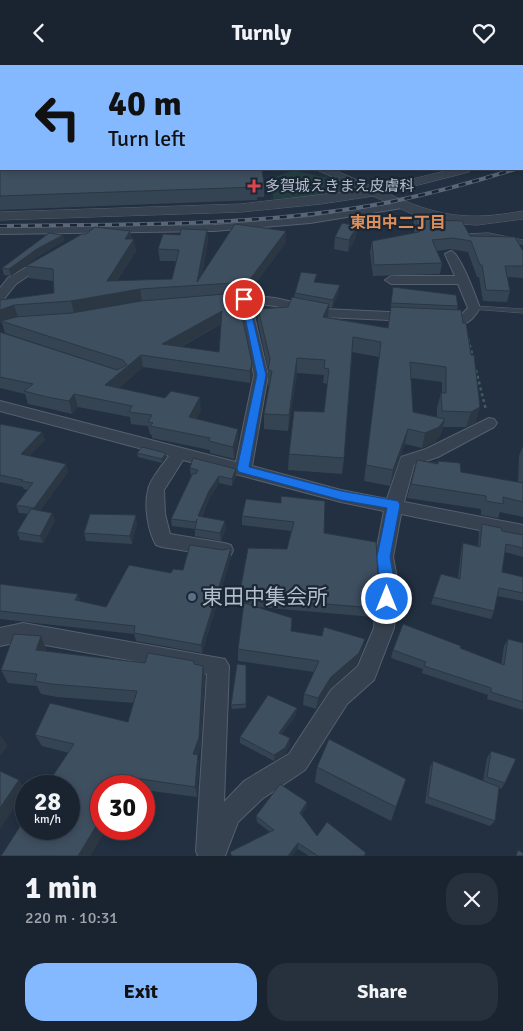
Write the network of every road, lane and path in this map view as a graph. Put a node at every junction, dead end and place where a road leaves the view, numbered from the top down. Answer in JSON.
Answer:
{"nodes":[{"id":1,"x":323,"y":170,"type":"edge"},
{"id":2,"x":463,"y":170,"type":"edge"},
{"id":3,"x":377,"y":192,"type":"junction"},
{"id":4,"x":404,"y":205,"type":"junction"},
{"id":5,"x":116,"y":213,"type":"junction"},
{"id":6,"x":523,"y":215,"type":"edge"},
{"id":7,"x":0,"y":216,"type":"edge"},
{"id":8,"x":98,"y":230,"type":"junction"},
{"id":9,"x":0,"y":231,"type":"edge"},
{"id":10,"x":470,"y":236,"type":"edge"},
{"id":11,"x":76,"y":242,"type":"edge"},
{"id":12,"x":523,"y":242,"type":"edge"},
{"id":13,"x":60,"y":251,"type":"edge"},
{"id":14,"x":451,"y":254,"type":"dead end"},
{"id":15,"x":391,"y":281,"type":"dead end"},
{"id":16,"x":464,"y":281,"type":"junction"},
{"id":17,"x":0,"y":296,"type":"edge"},
{"id":18,"x":244,"y":299,"type":"junction"},
{"id":19,"x":208,"y":302,"type":"edge"},
{"id":20,"x":474,"y":308,"type":"junction"},
{"id":21,"x":523,"y":311,"type":"edge"},
{"id":22,"x":463,"y":320,"type":"junction"},
{"id":23,"x":473,"y":358,"type":"edge"},
{"id":24,"x":475,"y":367,"type":"edge"},
{"id":25,"x":3,"y":411,"type":"edge"},
{"id":26,"x":489,"y":423,"type":"joint"},
{"id":27,"x":179,"y":453,"type":"junction"},
{"id":28,"x":243,"y":469,"type":"junction"},
{"id":29,"x":394,"y":505,"type":"junction"},
{"id":30,"x":523,"y":532,"type":"edge"},
{"id":31,"x":224,"y":550,"type":"edge"},
{"id":32,"x":0,"y":637,"type":"edge"},
{"id":33,"x":210,"y":856,"type":"edge"}],
"edges":[{"from":1,"to":3,"type":"street"},
{"from":2,"to":3,"type":"street"},
{"from":3,"to":4,"type":"street"},
{"from":3,"to":5,"type":"street"},
{"from":4,"to":6,"type":"street"},
{"from":4,"to":8,"type":"street"},
{"from":5,"to":7,"type":"street"},
{"from":5,"to":8,"type":"street"},
{"from":8,"to":9,"type":"street"},
{"from":8,"to":11,"type":"street"},
{"from":10,"to":12,"type":"lane"},
{"from":13,"to":17,"type":"street"},
{"from":14,"to":16,"type":"street"},
{"from":15,"to":16,"type":"street"},
{"from":16,"to":20,"type":"street"},
{"from":18,"to":19,"type":"street"},
{"from":18,"to":22,"type":"street"},
{"from":18,"to":28,"type":"street"},
{"from":20,"to":21,"type":"lane"},
{"from":20,"to":22,"type":"street"},
{"from":22,"to":23,"type":"path"},
{"from":24,"to":26,"type":"path"},
{"from":25,"to":27,"type":"street"},
{"from":26,"to":29,"type":"street"},
{"from":27,"to":28,"type":"street"},
{"from":27,"to":31,"type":"street"},
{"from":28,"to":29,"type":"street"},
{"from":29,"to":30,"type":"street"},
{"from":29,"to":33,"type":"street"},
{"from":32,"to":33,"type":"street"}]}
